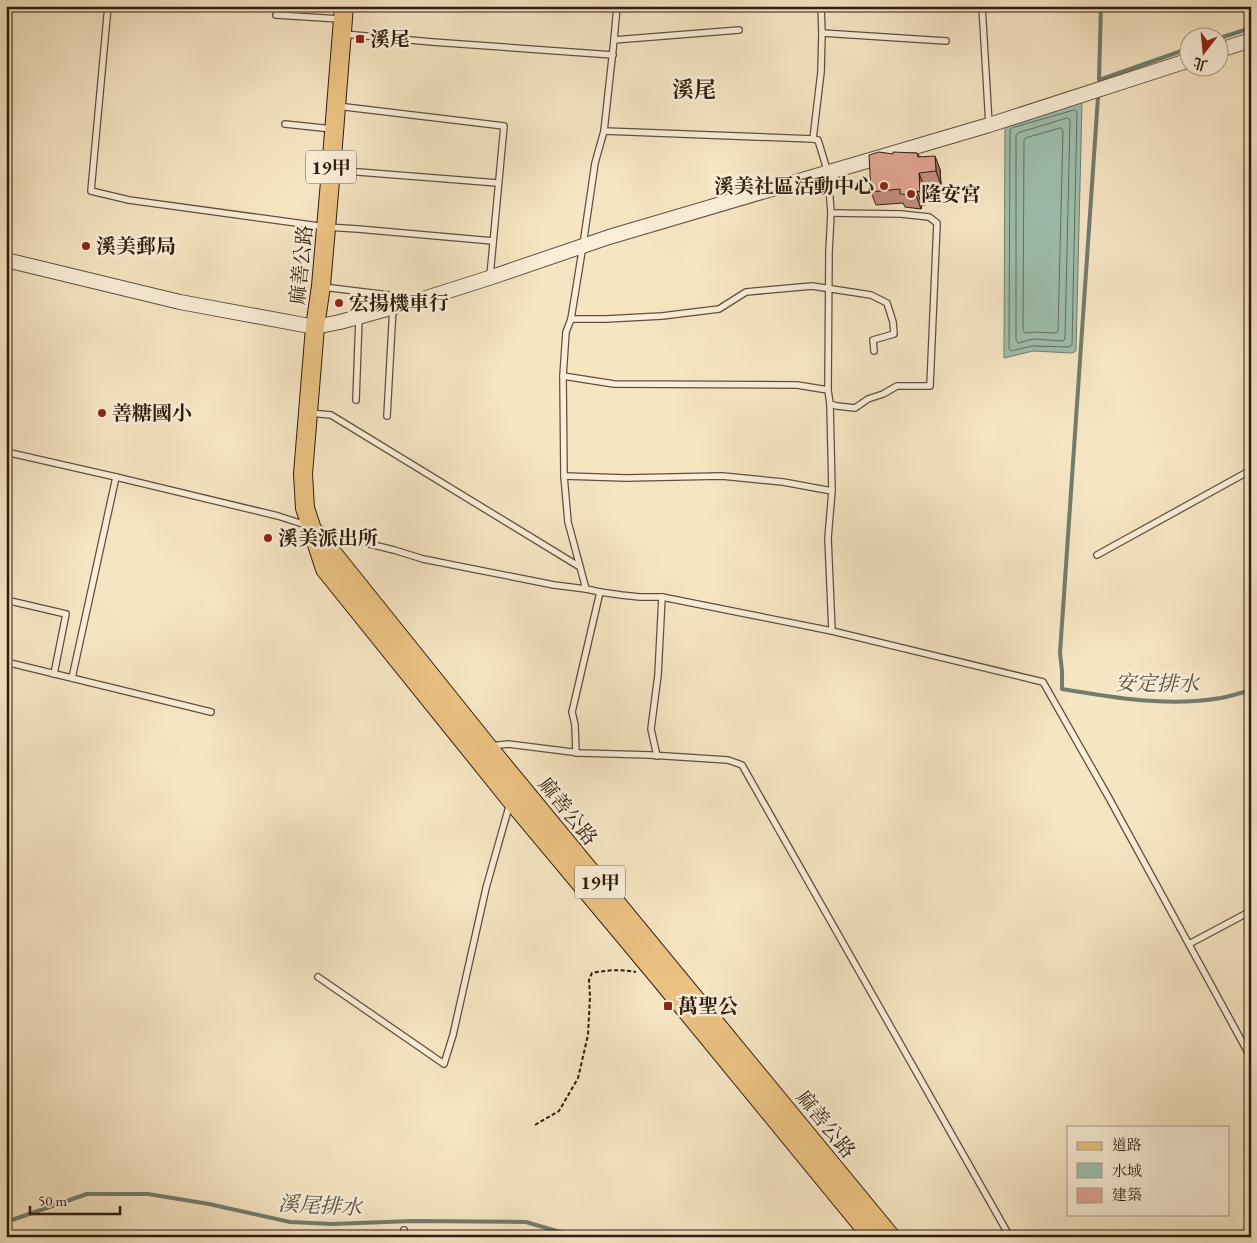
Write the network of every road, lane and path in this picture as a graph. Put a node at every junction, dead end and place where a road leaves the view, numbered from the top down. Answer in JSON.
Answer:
{"nodes":[{"id":1,"x":108,"y":6,"type":"edge"},
{"id":2,"x":617,"y":6,"type":"edge"},
{"id":3,"x":821,"y":6,"type":"edge"},
{"id":4,"x":982,"y":6,"type":"edge"},
{"id":5,"x":276,"y":15,"type":"dead end"},
{"id":6,"x":342,"y":20,"type":"edge"},
{"id":7,"x":739,"y":30,"type":"dead end"},
{"id":8,"x":822,"y":33,"type":"junction"},
{"id":9,"x":614,"y":40,"type":"junction"},
{"id":10,"x":1251,"y":40,"type":"edge"},
{"id":11,"x":946,"y":41,"type":"dead end"},
{"id":12,"x":1230,"y":47,"type":"edge"},
{"id":13,"x":613,"y":55,"type":"junction"},
{"id":14,"x":1180,"y":63,"type":"edge"},
{"id":15,"x":336,"y":106,"type":"junction"},
{"id":16,"x":285,"y":124,"type":"dead end"},
{"id":17,"x":989,"y":125,"type":"junction"},
{"id":18,"x":334,"y":129,"type":"junction"},
{"id":19,"x":604,"y":131,"type":"junction"},
{"id":20,"x":813,"y":139,"type":"junction"},
{"id":21,"x":331,"y":170,"type":"junction"},
{"id":22,"x":828,"y":173,"type":"junction"},
{"id":23,"x":498,"y":183,"type":"junction"},
{"id":24,"x":831,"y":213,"type":"junction"},
{"id":25,"x":326,"y":228,"type":"junction"},
{"id":26,"x":493,"y":241,"type":"junction"},
{"id":27,"x":583,"y":245,"type":"junction"},
{"id":28,"x":6,"y":260,"type":"edge"},
{"id":29,"x":490,"y":278,"type":"junction"},
{"id":30,"x":321,"y":286,"type":"junction"},
{"id":31,"x":829,"y":288,"type":"junction"},
{"id":32,"x":423,"y":299,"type":"junction"},
{"id":33,"x":393,"y":307,"type":"junction"},
{"id":34,"x":359,"y":316,"type":"junction"},
{"id":35,"x":571,"y":319,"type":"junction"},
{"id":36,"x":315,"y":327,"type":"junction"},
{"id":37,"x":874,"y":350,"type":"dead end"},
{"id":38,"x":563,"y":376,"type":"junction"},
{"id":39,"x":828,"y":390,"type":"junction"},
{"id":40,"x":356,"y":400,"type":"dead end"},
{"id":41,"x":830,"y":404,"type":"junction"},
{"id":42,"x":308,"y":413,"type":"junction"},
{"id":43,"x":387,"y":416,"type":"dead end"},
{"id":44,"x":6,"y":452,"type":"edge"},
{"id":45,"x":1251,"y":470,"type":"edge"},
{"id":46,"x":564,"y":476,"type":"junction"},
{"id":47,"x":116,"y":477,"type":"junction"},
{"id":48,"x":832,"y":491,"type":"junction"},
{"id":49,"x":310,"y":526,"type":"junction"},
{"id":50,"x":1097,"y":555,"type":"dead end"},
{"id":51,"x":580,"y":567,"type":"junction"},
{"id":52,"x":586,"y":589,"type":"junction"},
{"id":53,"x":600,"y":592,"type":"junction"},
{"id":54,"x":662,"y":597,"type":"junction"},
{"id":55,"x":6,"y":600,"type":"edge"},
{"id":56,"x":832,"y":631,"type":"junction"},
{"id":57,"x":6,"y":662,"type":"edge"},
{"id":58,"x":54,"y":674,"type":"junction"},
{"id":59,"x":72,"y":678,"type":"junction"},
{"id":60,"x":211,"y":712,"type":"dead end"},
{"id":61,"x":481,"y":751,"type":"junction"},
{"id":62,"x":576,"y":753,"type":"junction"},
{"id":63,"x":657,"y":756,"type":"junction"},
{"id":64,"x":511,"y":800,"type":"junction"},
{"id":65,"x":1251,"y":910,"type":"edge"},
{"id":66,"x":1189,"y":944,"type":"junction"},
{"id":67,"x":658,"y":976,"type":"junction"},
{"id":68,"x":318,"y":977,"type":"dead end"},
{"id":69,"x":1251,"y":1058,"type":"edge"},
{"id":70,"x":535,"y":1125,"type":"dead end"},
{"id":71,"x":872,"y":1237,"type":"edge"},
{"id":72,"x":891,"y":1237,"type":"edge"},
{"id":73,"x":1010,"y":1237,"type":"edge"}],
"edges":[{"from":1,"to":25,"type":"lane"},
{"from":2,"to":9,"type":"lane"},
{"from":3,"to":8,"type":"lane"},
{"from":4,"to":17,"type":"lane"},
{"from":5,"to":6,"type":"lane"},
{"from":6,"to":13,"type":"lane"},
{"from":6,"to":15,"type":"main road","name":"麻善公路","number":"19甲"},
{"from":7,"to":9,"type":"lane"},
{"from":8,"to":11,"type":"lane"},
{"from":8,"to":20,"type":"lane"},
{"from":9,"to":13,"type":"lane"},
{"from":10,"to":12,"type":"street"},
{"from":13,"to":19,"type":"lane"},
{"from":14,"to":17,"type":"street"},
{"from":15,"to":18,"type":"main road","name":"麻善公路","number":"19甲"},
{"from":15,"to":23,"type":"lane"},
{"from":16,"to":18,"type":"lane"},
{"from":17,"to":22,"type":"street"},
{"from":18,"to":21,"type":"main road","name":"麻善公路","number":"19甲"},
{"from":19,"to":20,"type":"lane"},
{"from":19,"to":27,"type":"lane"},
{"from":20,"to":22,"type":"lane"},
{"from":21,"to":23,"type":"lane"},
{"from":21,"to":25,"type":"main road","name":"麻善公路","number":"19甲"},
{"from":22,"to":24,"type":"lane"},
{"from":22,"to":27,"type":"street"},
{"from":23,"to":26,"type":"lane"},
{"from":24,"to":31,"type":"lane"},
{"from":24,"to":41,"type":"lane"},
{"from":25,"to":26,"type":"lane"},
{"from":25,"to":30,"type":"main road","name":"麻善公路","number":"19甲"},
{"from":26,"to":29,"type":"lane"},
{"from":27,"to":29,"type":"street"},
{"from":27,"to":35,"type":"lane"},
{"from":28,"to":36,"type":"street"},
{"from":29,"to":32,"type":"street"},
{"from":30,"to":32,"type":"lane"},
{"from":30,"to":36,"type":"main road","name":"麻善公路","number":"19甲"},
{"from":31,"to":35,"type":"lane"},
{"from":31,"to":37,"type":"lane"},
{"from":31,"to":39,"type":"lane"},
{"from":32,"to":33,"type":"street"},
{"from":33,"to":34,"type":"street"},
{"from":33,"to":43,"type":"lane"},
{"from":34,"to":36,"type":"street"},
{"from":34,"to":40,"type":"lane"},
{"from":35,"to":38,"type":"lane"},
{"from":36,"to":42,"type":"main road","name":"麻善公路","number":"19甲"},
{"from":38,"to":39,"type":"lane"},
{"from":38,"to":46,"type":"lane"},
{"from":39,"to":41,"type":"lane"},
{"from":41,"to":48,"type":"lane"},
{"from":42,"to":49,"type":"main road","name":"麻善公路","number":"19甲"},
{"from":42,"to":51,"type":"lane"},
{"from":44,"to":47,"type":"lane"},
{"from":45,"to":50,"type":"lane"},
{"from":46,"to":48,"type":"lane"},
{"from":46,"to":51,"type":"lane"},
{"from":47,"to":49,"type":"lane"},
{"from":47,"to":59,"type":"lane"},
{"from":48,"to":56,"type":"lane"},
{"from":49,"to":52,"type":"lane"},
{"from":49,"to":61,"type":"main road","name":"麻善公路","number":"19甲"},
{"from":51,"to":52,"type":"lane"},
{"from":52,"to":53,"type":"lane"},
{"from":53,"to":54,"type":"lane"},
{"from":53,"to":62,"type":"lane"},
{"from":54,"to":56,"type":"lane"},
{"from":54,"to":63,"type":"lane"},
{"from":55,"to":58,"type":"lane"},
{"from":56,"to":66,"type":"lane"},
{"from":57,"to":58,"type":"lane"},
{"from":58,"to":59,"type":"lane"},
{"from":59,"to":60,"type":"lane"},
{"from":61,"to":62,"type":"lane"},
{"from":61,"to":64,"type":"main road","name":"麻善公路","number":"19甲"},
{"from":61,"to":72,"type":"main road","name":"麻善公路","number":"19甲"},
{"from":62,"to":63,"type":"lane"},
{"from":63,"to":73,"type":"lane"},
{"from":64,"to":67,"type":"main road","name":"麻善公路","number":"19甲"},
{"from":64,"to":68,"type":"lane"},
{"from":65,"to":66,"type":"lane"},
{"from":66,"to":69,"type":"lane"},
{"from":67,"to":70,"type":"path"},
{"from":67,"to":71,"type":"main road","name":"麻善公路","number":"19甲"}]}
